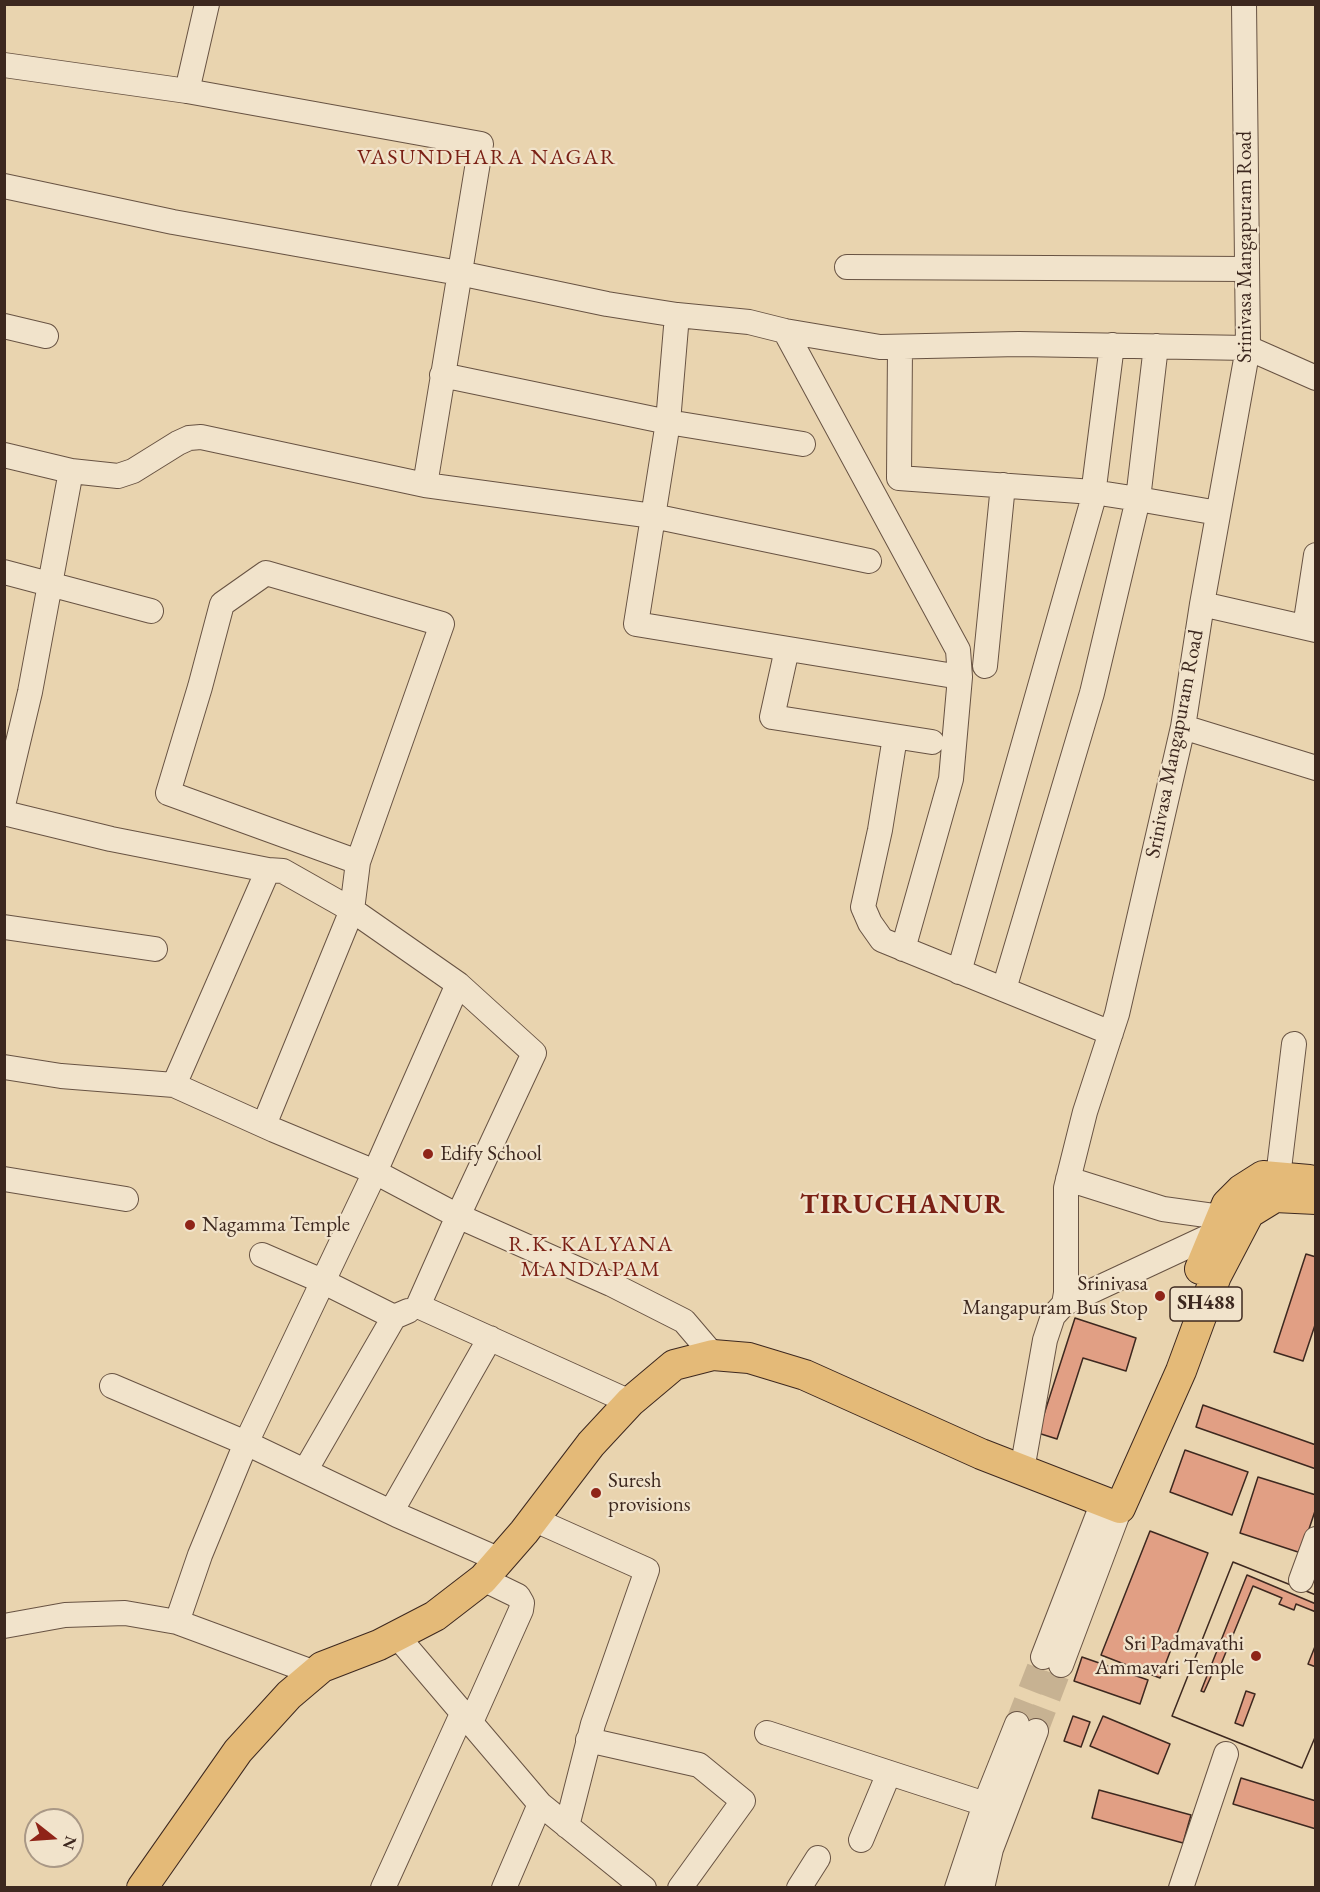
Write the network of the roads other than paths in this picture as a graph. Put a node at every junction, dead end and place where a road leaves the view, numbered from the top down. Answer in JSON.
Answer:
{"nodes":[{"id":1,"x":207,"y":4,"type":"edge"},
{"id":2,"x":1244,"y":4,"type":"edge"},
{"id":3,"x":4,"y":66,"type":"edge"},
{"id":4,"x":187,"y":91,"type":"junction"},
{"id":5,"x":4,"y":186,"type":"edge"},
{"id":6,"x":847,"y":267,"type":"dead end"},
{"id":7,"x":1247,"y":269,"type":"junction"},
{"id":8,"x":459,"y":273,"type":"junction"},
{"id":9,"x":677,"y":315,"type":"junction"},
{"id":10,"x":4,"y":326,"type":"edge"},
{"id":11,"x":785,"y":331,"type":"junction"},
{"id":12,"x":46,"y":336,"type":"dead end"},
{"id":13,"x":1112,"y":345,"type":"junction"},
{"id":14,"x":900,"y":346,"type":"junction"},
{"id":15,"x":1156,"y":346,"type":"junction"},
{"id":16,"x":1248,"y":348,"type":"junction"},
{"id":17,"x":442,"y":375,"type":"junction"},
{"id":18,"x":1316,"y":378,"type":"edge"},
{"id":19,"x":668,"y":422,"type":"junction"},
{"id":20,"x":803,"y":444,"type":"dead end"},
{"id":21,"x":4,"y":455,"type":"edge"},
{"id":22,"x":71,"y":471,"type":"junction"},
{"id":23,"x":425,"y":485,"type":"junction"},
{"id":24,"x":1003,"y":485,"type":"junction"},
{"id":25,"x":1094,"y":492,"type":"junction"},
{"id":26,"x":1138,"y":500,"type":"junction"},
{"id":27,"x":1218,"y":513,"type":"junction"},
{"id":28,"x":653,"y":516,"type":"junction"},
{"id":29,"x":1316,"y":555,"type":"edge"},
{"id":30,"x":869,"y":561,"type":"dead end"},
{"id":31,"x":4,"y":572,"type":"edge"},
{"id":32,"x":50,"y":584,"type":"junction"},
{"id":33,"x":1202,"y":604,"type":"junction"},
{"id":34,"x":151,"y":611,"type":"dead end"},
{"id":35,"x":1310,"y":628,"type":"edge"},
{"id":36,"x":787,"y":649,"type":"junction"},
{"id":37,"x":985,"y":666,"type":"dead end"},
{"id":38,"x":960,"y":677,"type":"junction"},
{"id":39,"x":1183,"y":727,"type":"junction"},
{"id":40,"x":895,"y":737,"type":"junction"},
{"id":41,"x":932,"y":742,"type":"dead end"},
{"id":42,"x":1316,"y":768,"type":"edge"},
{"id":43,"x":4,"y":801,"type":"edge"},
{"id":44,"x":4,"y":813,"type":"edge"},
{"id":45,"x":358,"y":862,"type":"junction"},
{"id":46,"x":268,"y":870,"type":"junction"},
{"id":47,"x":352,"y":910,"type":"junction"},
{"id":48,"x":4,"y":927,"type":"edge"},
{"id":49,"x":155,"y":949,"type":"dead end"},
{"id":50,"x":903,"y":949,"type":"junction"},
{"id":51,"x":959,"y":972,"type":"junction"},
{"id":52,"x":458,"y":984,"type":"junction"},
{"id":53,"x":1004,"y":989,"type":"junction"},
{"id":54,"x":1111,"y":1033,"type":"junction"},
{"id":55,"x":1294,"y":1044,"type":"dead end"},
{"id":56,"x":4,"y":1067,"type":"edge"},
{"id":57,"x":174,"y":1085,"type":"junction"},
{"id":58,"x":264,"y":1125,"type":"junction"},
{"id":59,"x":375,"y":1172,"type":"junction"},
{"id":60,"x":1278,"y":1177,"type":"junction"},
{"id":61,"x":4,"y":1179,"type":"edge"},
{"id":62,"x":1068,"y":1179,"type":"junction"},
{"id":63,"x":1316,"y":1181,"type":"edge"},
{"id":64,"x":126,"y":1199,"type":"dead end"},
{"id":65,"x":1316,"y":1199,"type":"edge"},
{"id":66,"x":458,"y":1216,"type":"junction"},
{"id":67,"x":1218,"y":1225,"type":"junction"},
{"id":68,"x":262,"y":1255,"type":"dead end"},
{"id":69,"x":322,"y":1281,"type":"junction"},
{"id":70,"x":1064,"y":1304,"type":"junction"},
{"id":71,"x":418,"y":1306,"type":"junction"},
{"id":72,"x":394,"y":1317,"type":"junction"},
{"id":73,"x":490,"y":1338,"type":"junction"},
{"id":74,"x":713,"y":1355,"type":"junction"},
{"id":75,"x":112,"y":1386,"type":"dead end"},
{"id":76,"x":630,"y":1402,"type":"junction"},
{"id":77,"x":246,"y":1443,"type":"junction"},
{"id":78,"x":1022,"y":1470,"type":"junction"},
{"id":79,"x":305,"y":1471,"type":"junction"},
{"id":80,"x":1112,"y":1505,"type":"junction"},
{"id":81,"x":391,"y":1512,"type":"junction"},
{"id":82,"x":534,"y":1519,"type":"junction"},
{"id":83,"x":1316,"y":1539,"type":"edge"},
{"id":84,"x":492,"y":1569,"type":"junction"},
{"id":85,"x":1301,"y":1580,"type":"dead end"},
{"id":86,"x":177,"y":1622,"type":"junction"},
{"id":87,"x":4,"y":1626,"type":"edge"},
{"id":88,"x":397,"y":1636,"type":"junction"},
{"id":89,"x":1052,"y":1661,"type":"tunnel mouth"},
{"id":90,"x":315,"y":1673,"type":"junction"},
{"id":91,"x":466,"y":1718,"type":"junction"},
{"id":92,"x":767,"y":1733,"type":"dead end"},
{"id":93,"x":588,"y":1740,"type":"junction"},
{"id":94,"x":1226,"y":1754,"type":"dead end"},
{"id":95,"x":889,"y":1773,"type":"junction"},
{"id":96,"x":985,"y":1803,"type":"junction"},
{"id":97,"x":540,"y":1804,"type":"junction"},
{"id":98,"x":567,"y":1826,"type":"junction"},
{"id":99,"x":861,"y":1840,"type":"dead end"},
{"id":100,"x":818,"y":1858,"type":"dead end"},
{"id":101,"x":142,"y":1887,"type":"edge"},
{"id":102,"x":383,"y":1887,"type":"edge"},
{"id":103,"x":504,"y":1887,"type":"edge"},
{"id":104,"x":644,"y":1887,"type":"edge"},
{"id":105,"x":680,"y":1887,"type":"edge"},
{"id":106,"x":799,"y":1887,"type":"edge"},
{"id":107,"x":957,"y":1887,"type":"edge"},
{"id":108,"x":982,"y":1887,"type":"edge"},
{"id":109,"x":1181,"y":1887,"type":"edge"}],
"edges":[{"from":1,"to":4,"type":"street"},
{"from":2,"to":7,"type":"street","name":"Srinivasa Mangapuram Road"},
{"from":3,"to":4,"type":"street"},
{"from":4,"to":8,"type":"street"},
{"from":5,"to":8,"type":"street"},
{"from":6,"to":7,"type":"street"},
{"from":7,"to":16,"type":"street","name":"Srinivasa Mangapuram Road"},
{"from":8,"to":9,"type":"street"},
{"from":8,"to":17,"type":"street"},
{"from":9,"to":11,"type":"street"},
{"from":9,"to":19,"type":"street"},
{"from":10,"to":12,"type":"street"},
{"from":11,"to":14,"type":"street"},
{"from":11,"to":38,"type":"street"},
{"from":13,"to":14,"type":"street"},
{"from":13,"to":15,"type":"street"},
{"from":13,"to":25,"type":"street"},
{"from":14,"to":24,"type":"street"},
{"from":15,"to":16,"type":"street"},
{"from":15,"to":26,"type":"street"},
{"from":16,"to":18,"type":"street"},
{"from":16,"to":27,"type":"street","name":"Srinivasa Mangapuram Road"},
{"from":17,"to":19,"type":"street"},
{"from":17,"to":23,"type":"street"},
{"from":19,"to":20,"type":"street"},
{"from":19,"to":28,"type":"street"},
{"from":21,"to":22,"type":"street"},
{"from":22,"to":23,"type":"street"},
{"from":22,"to":32,"type":"street"},
{"from":23,"to":28,"type":"street"},
{"from":24,"to":25,"type":"street"},
{"from":24,"to":37,"type":"street"},
{"from":25,"to":26,"type":"street"},
{"from":25,"to":51,"type":"street"},
{"from":26,"to":27,"type":"street"},
{"from":26,"to":53,"type":"street"},
{"from":27,"to":33,"type":"street","name":"Srinivasa Mangapuram Road"},
{"from":28,"to":30,"type":"street"},
{"from":28,"to":36,"type":"street"},
{"from":29,"to":35,"type":"street"},
{"from":31,"to":32,"type":"street"},
{"from":32,"to":34,"type":"street"},
{"from":32,"to":43,"type":"street"},
{"from":33,"to":35,"type":"street"},
{"from":33,"to":39,"type":"street","name":"Srinivasa Mangapuram Road"},
{"from":36,"to":38,"type":"street"},
{"from":36,"to":40,"type":"street"},
{"from":38,"to":50,"type":"street"},
{"from":39,"to":42,"type":"street"},
{"from":39,"to":54,"type":"street","name":"Srinivasa Mangapuram Road"},
{"from":40,"to":41,"type":"street"},
{"from":40,"to":50,"type":"street"},
{"from":44,"to":46,"type":"street"},
{"from":45,"to":45,"type":"street"},
{"from":45,"to":47,"type":"street"},
{"from":46,"to":47,"type":"street"},
{"from":46,"to":57,"type":"street"},
{"from":47,"to":52,"type":"street"},
{"from":47,"to":58,"type":"street"},
{"from":48,"to":49,"type":"street"},
{"from":50,"to":51,"type":"street"},
{"from":51,"to":53,"type":"street"},
{"from":52,"to":59,"type":"street"},
{"from":52,"to":66,"type":"street"},
{"from":53,"to":54,"type":"street"},
{"from":54,"to":62,"type":"street","name":"Srinivasa Mangapuram Road"},
{"from":55,"to":60,"type":"street"},
{"from":56,"to":57,"type":"street"},
{"from":57,"to":58,"type":"street"},
{"from":58,"to":59,"type":"street"},
{"from":59,"to":66,"type":"street"},
{"from":59,"to":69,"type":"street"},
{"from":60,"to":63,"type":"main road","number":"SH488"},
{"from":60,"to":67,"type":"main road","number":"SH488"},
{"from":61,"to":64,"type":"street"},
{"from":62,"to":67,"type":"street"},
{"from":62,"to":70,"type":"street","name":"Srinivasa Mangapuram Road"},
{"from":65,"to":80,"type":"main road","number":"SH488"},
{"from":66,"to":71,"type":"street"},
{"from":66,"to":74,"type":"street"},
{"from":67,"to":70,"type":"street"},
{"from":67,"to":80,"type":"main road","number":"SH488"},
{"from":68,"to":69,"type":"street"},
{"from":69,"to":72,"type":"street"},
{"from":69,"to":77,"type":"street"},
{"from":70,"to":78,"type":"street","name":"Srinivasa Mangapuram Road"},
{"from":71,"to":72,"type":"street"},
{"from":71,"to":73,"type":"street"},
{"from":72,"to":79,"type":"street"},
{"from":73,"to":76,"type":"street"},
{"from":73,"to":81,"type":"street"},
{"from":74,"to":76,"type":"main road"},
{"from":74,"to":78,"type":"main road"},
{"from":75,"to":77,"type":"street"},
{"from":76,"to":82,"type":"main road"},
{"from":77,"to":79,"type":"street"},
{"from":77,"to":86,"type":"street"},
{"from":78,"to":80,"type":"main road"},
{"from":79,"to":81,"type":"street"},
{"from":80,"to":89,"type":"street"},
{"from":81,"to":84,"type":"street"},
{"from":82,"to":84,"type":"main road"},
{"from":82,"to":93,"type":"street"},
{"from":83,"to":85,"type":"street"},
{"from":84,"to":88,"type":"main road"},
{"from":84,"to":91,"type":"street"},
{"from":86,"to":87,"type":"street"},
{"from":86,"to":90,"type":"street"},
{"from":88,"to":90,"type":"main road"},
{"from":88,"to":91,"type":"street"},
{"from":90,"to":101,"type":"main road"},
{"from":91,"to":97,"type":"street"},
{"from":91,"to":102,"type":"street"},
{"from":92,"to":95,"type":"street"},
{"from":93,"to":98,"type":"street"},
{"from":93,"to":105,"type":"street"},
{"from":94,"to":109,"type":"street"},
{"from":95,"to":96,"type":"street"},
{"from":95,"to":99,"type":"street"},
{"from":96,"to":107,"type":"street"},
{"from":96,"to":108,"type":"street"},
{"from":97,"to":98,"type":"street"},
{"from":97,"to":103,"type":"street"},
{"from":98,"to":104,"type":"street"},
{"from":100,"to":106,"type":"street"}]}
